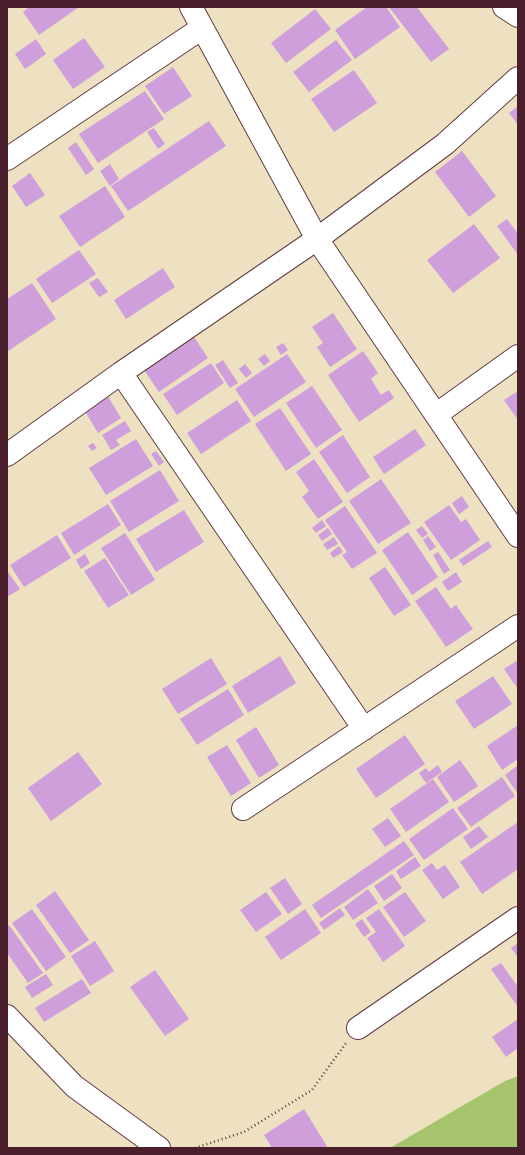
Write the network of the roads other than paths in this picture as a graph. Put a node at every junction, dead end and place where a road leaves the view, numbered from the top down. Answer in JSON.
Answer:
{"nodes":[{"id":1,"x":191,"y":7,"type":"edge"},
{"id":2,"x":504,"y":7,"type":"edge"},
{"id":3,"x":518,"y":16,"type":"edge"},
{"id":4,"x":202,"y":28,"type":"junction"},
{"id":5,"x":518,"y":78,"type":"edge"},
{"id":6,"x":7,"y":160,"type":"edge"},
{"id":7,"x":317,"y":239,"type":"junction"},
{"id":8,"x":518,"y":356,"type":"edge"},
{"id":9,"x":121,"y":373,"type":"junction"},
{"id":10,"x":437,"y":414,"type":"junction"},
{"id":11,"x":7,"y":455,"type":"edge"},
{"id":12,"x":518,"y":536,"type":"edge"},
{"id":13,"x":518,"y":626,"type":"edge"},
{"id":14,"x":364,"y":729,"type":"junction"},
{"id":15,"x":243,"y":809,"type":"dead end"},
{"id":16,"x":518,"y":918,"type":"edge"},
{"id":17,"x":7,"y":1016,"type":"edge"},
{"id":18,"x":358,"y":1028,"type":"road end"},
{"id":19,"x":159,"y":1148,"type":"edge"}],
"edges":[{"from":1,"to":4,"type":"street"},
{"from":2,"to":3,"type":"street"},
{"from":4,"to":6,"type":"street"},
{"from":4,"to":7,"type":"street"},
{"from":5,"to":7,"type":"street"},
{"from":7,"to":9,"type":"street"},
{"from":7,"to":10,"type":"street"},
{"from":8,"to":10,"type":"street"},
{"from":9,"to":11,"type":"street"},
{"from":9,"to":14,"type":"street"},
{"from":10,"to":12,"type":"street"},
{"from":13,"to":14,"type":"street"},
{"from":14,"to":15,"type":"street"},
{"from":16,"to":18,"type":"street"},
{"from":17,"to":19,"type":"street"}]}
